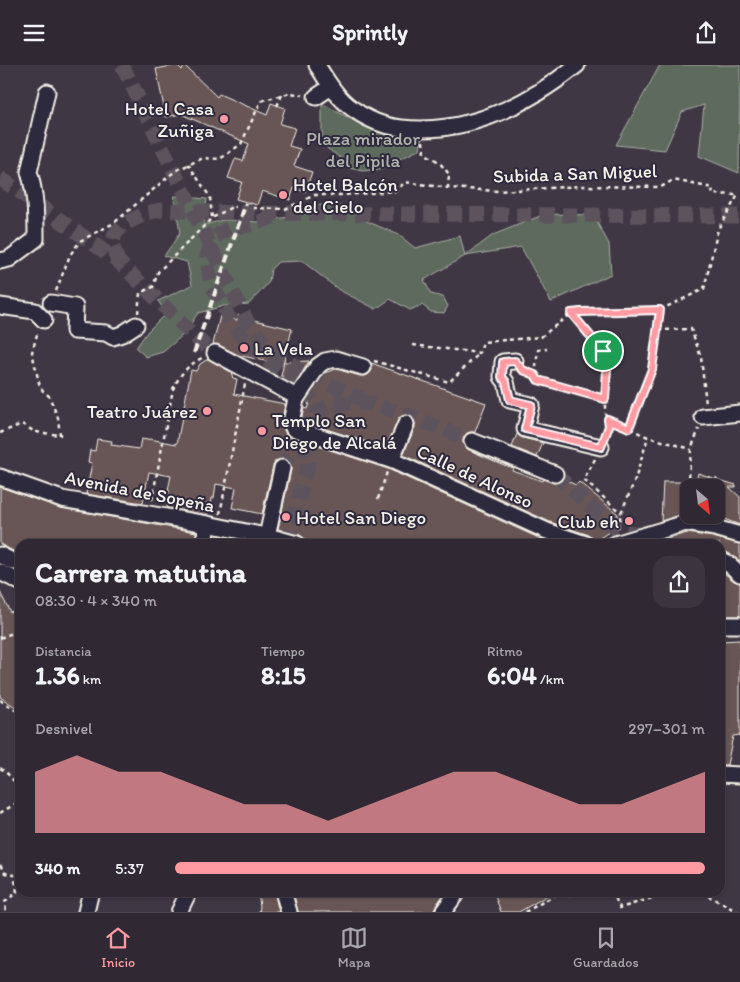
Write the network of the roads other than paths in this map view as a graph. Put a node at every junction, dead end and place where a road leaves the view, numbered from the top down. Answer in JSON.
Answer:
{"nodes":[{"id":1,"x":318,"y":65,"type":"edge"},
{"id":2,"x":577,"y":65,"type":"edge"},
{"id":3,"x":331,"y":87,"type":"junction"},
{"id":4,"x":47,"y":91,"type":"dead end"},
{"id":5,"x":316,"y":97,"type":"road end"},
{"id":6,"x":0,"y":261,"type":"edge"},
{"id":7,"x":51,"y":303,"type":"road end"},
{"id":8,"x":0,"y":306,"type":"edge"},
{"id":9,"x":44,"y":320,"type":"road end"},
{"id":10,"x":136,"y":325,"type":"road end"},
{"id":11,"x":215,"y":353,"type":"tunnel mouth"},
{"id":12,"x":515,"y":361,"type":"road end"},
{"id":13,"x":365,"y":363,"type":"road end"},
{"id":14,"x":296,"y":399,"type":"junction"},
{"id":15,"x":740,"y":413,"type":"edge"},
{"id":16,"x":703,"y":417,"type":"road end"},
{"id":17,"x":406,"y":424,"type":"dead end"},
{"id":18,"x":472,"y":441,"type":"tunnel mouth"},
{"id":19,"x":601,"y":447,"type":"road end"},
{"id":20,"x":391,"y":459,"type":"junction"},
{"id":21,"x":282,"y":468,"type":"tunnel mouth"},
{"id":22,"x":555,"y":474,"type":"tunnel mouth"},
{"id":23,"x":0,"y":477,"type":"edge"},
{"id":24,"x":212,"y":525,"type":"junction"},
{"id":25,"x":740,"y":535,"type":"edge"},
{"id":26,"x":544,"y":537,"type":"edge"},
{"id":27,"x":206,"y":539,"type":"edge"},
{"id":28,"x":272,"y":539,"type":"edge"},
{"id":29,"x":632,"y":539,"type":"edge"},
{"id":30,"x":0,"y":555,"type":"edge"},
{"id":31,"x":15,"y":562,"type":"edge"},
{"id":32,"x":725,"y":562,"type":"edge"},
{"id":33,"x":0,"y":573,"type":"edge"},
{"id":34,"x":740,"y":574,"type":"edge"},
{"id":35,"x":15,"y":580,"type":"edge"},
{"id":36,"x":725,"y":625,"type":"edge"},
{"id":37,"x":740,"y":625,"type":"edge"},
{"id":38,"x":725,"y":774,"type":"edge"},
{"id":39,"x":740,"y":775,"type":"edge"},
{"id":40,"x":90,"y":897,"type":"edge"},
{"id":41,"x":186,"y":897,"type":"edge"},
{"id":42,"x":285,"y":897,"type":"edge"},
{"id":43,"x":454,"y":897,"type":"edge"},
{"id":44,"x":86,"y":912,"type":"edge"},
{"id":45,"x":179,"y":912,"type":"edge"},
{"id":46,"x":289,"y":912,"type":"edge"},
{"id":47,"x":443,"y":912,"type":"edge"}],
"edges":[{"from":1,"to":3,"type":"street"},
{"from":2,"to":3,"type":"street"},
{"from":3,"to":5,"type":"street"},
{"from":4,"to":6,"type":"street"},
{"from":7,"to":10,"type":"street"},
{"from":8,"to":9,"type":"street"},
{"from":11,"to":14,"type":"street"},
{"from":12,"to":19,"type":"street"},
{"from":13,"to":14,"type":"street"},
{"from":14,"to":20,"type":"street","name":"Calle de Alonso"},
{"from":15,"to":16,"type":"street"},
{"from":17,"to":20,"type":"street"},
{"from":18,"to":22,"type":"street"},
{"from":20,"to":26,"type":"street","name":"Calle de Alonso"},
{"from":21,"to":28,"type":"street"},
{"from":23,"to":24,"type":"street","name":"Avenida de Sopeña"},
{"from":24,"to":27,"type":"street"},
{"from":24,"to":28,"type":"street","name":"Avenida de Sopeña"},
{"from":25,"to":29,"type":"street"},
{"from":30,"to":31,"type":"street"},
{"from":32,"to":34,"type":"street"},
{"from":33,"to":35,"type":"street"},
{"from":36,"to":37,"type":"street"},
{"from":38,"to":39,"type":"street"},
{"from":40,"to":44,"type":"street"},
{"from":41,"to":45,"type":"street"},
{"from":42,"to":46,"type":"street"},
{"from":43,"to":47,"type":"street"}]}
